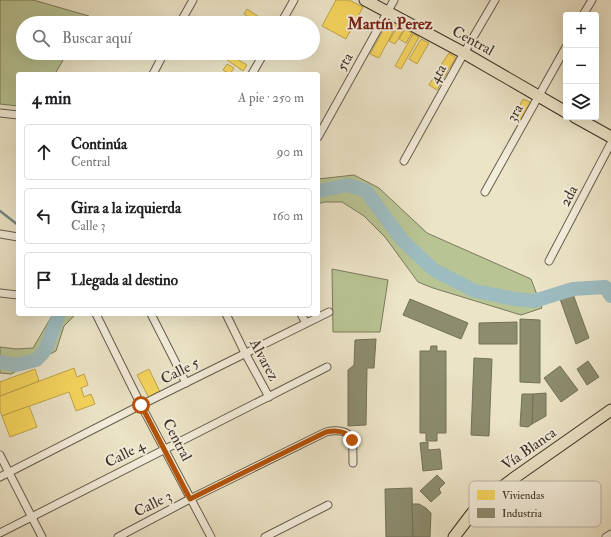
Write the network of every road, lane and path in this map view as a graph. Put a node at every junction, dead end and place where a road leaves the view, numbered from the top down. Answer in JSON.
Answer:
{"nodes":[{"id":1,"x":192,"y":0,"type":"edge"},
{"id":2,"x":294,"y":0,"type":"edge"},
{"id":3,"x":365,"y":0,"type":"edge"},
{"id":4,"x":394,"y":0,"type":"edge"},
{"id":5,"x":495,"y":0,"type":"edge"},
{"id":6,"x":592,"y":0,"type":"edge"},
{"id":7,"x":387,"y":12,"type":"junction"},
{"id":8,"x":586,"y":12,"type":"edge"},
{"id":9,"x":184,"y":16,"type":"edge"},
{"id":10,"x":285,"y":16,"type":"edge"},
{"id":11,"x":565,"y":48,"type":"edge"},
{"id":12,"x":464,"y":53,"type":"junction"},
{"id":13,"x":160,"y":60,"type":"edge"},
{"id":14,"x":260,"y":60,"type":"edge"},
{"id":15,"x":153,"y":72,"type":"edge"},
{"id":16,"x":253,"y":72,"type":"edge"},
{"id":17,"x":539,"y":96,"type":"junction"},
{"id":18,"x":563,"y":110,"type":"edge"},
{"id":19,"x":0,"y":113,"type":"edge"},
{"id":20,"x":16,"y":115,"type":"edge"},
{"id":21,"x":581,"y":120,"type":"edge"},
{"id":22,"x":320,"y":133,"type":"edge"},
{"id":23,"x":611,"y":137,"type":"edge"},
{"id":24,"x":611,"y":143,"type":"edge"},
{"id":25,"x":404,"y":161,"type":"dead end"},
{"id":26,"x":485,"y":192,"type":"dead end"},
{"id":27,"x":0,"y":234,"type":"edge"},
{"id":28,"x":16,"y":237,"type":"edge"},
{"id":29,"x":549,"y":260,"type":"dead end"},
{"id":30,"x":0,"y":292,"type":"edge"},
{"id":31,"x":16,"y":295,"type":"edge"},
{"id":32,"x":329,"y":312,"type":"dead end"},
{"id":33,"x":97,"y":316,"type":"edge"},
{"id":34,"x":152,"y":316,"type":"edge"},
{"id":35,"x":227,"y":316,"type":"edge"},
{"id":36,"x":302,"y":316,"type":"edge"},
{"id":37,"x":306,"y":323,"type":"junction"},
{"id":38,"x":245,"y":353,"type":"junction"},
{"id":39,"x":327,"y":367,"type":"dead end"},
{"id":40,"x":186,"y":383,"type":"junction"},
{"id":41,"x":268,"y":396,"type":"junction"},
{"id":42,"x":141,"y":405,"type":"junction"},
{"id":43,"x":611,"y":410,"type":"edge"},
{"id":44,"x":164,"y":449,"type":"junction"},
{"id":45,"x":0,"y":455,"type":"edge"},
{"id":46,"x":353,"y":463,"type":"dead end"},
{"id":47,"x":9,"y":473,"type":"junction"},
{"id":48,"x":0,"y":477,"type":"edge"},
{"id":49,"x":510,"y":481,"type":"edge"},
{"id":50,"x":190,"y":499,"type":"junction"},
{"id":51,"x":328,"y":505,"type":"dead end"},
{"id":52,"x":32,"y":517,"type":"junction"},
{"id":53,"x":469,"y":517,"type":"edge"},
{"id":54,"x":0,"y":533,"type":"edge"},
{"id":55,"x":611,"y":534,"type":"edge"},
{"id":56,"x":42,"y":537,"type":"edge"},
{"id":57,"x":118,"y":537,"type":"edge"},
{"id":58,"x":211,"y":537,"type":"edge"},
{"id":59,"x":265,"y":537,"type":"edge"},
{"id":60,"x":454,"y":537,"type":"edge"},
{"id":61,"x":606,"y":537,"type":"edge"}],
"edges":[{"from":1,"to":9,"type":"street"},
{"from":2,"to":10,"type":"street"},
{"from":3,"to":7,"type":"main road","name":"Central"},
{"from":4,"to":7,"type":"street","name":"5ta"},
{"from":5,"to":12,"type":"street","name":"4ta"},
{"from":6,"to":8,"type":"street"},
{"from":7,"to":12,"type":"main road","name":"Central"},
{"from":7,"to":22,"type":"street","name":"5ta"},
{"from":11,"to":17,"type":"street","name":"3ra"},
{"from":12,"to":17,"type":"main road","name":"Central"},
{"from":12,"to":25,"type":"street","name":"4ta"},
{"from":13,"to":15,"type":"street"},
{"from":14,"to":16,"type":"street"},
{"from":17,"to":18,"type":"main road","name":"Central"},
{"from":17,"to":26,"type":"street","name":"3ra"},
{"from":19,"to":20,"type":"street"},
{"from":21,"to":23,"type":"main road"},
{"from":24,"to":29,"type":"street","name":"2da"},
{"from":27,"to":28,"type":"street"},
{"from":30,"to":31,"type":"street"},
{"from":32,"to":37,"type":"street","name":"Calle 5"},
{"from":33,"to":42,"type":"street","name":"Central"},
{"from":34,"to":40,"type":"street"},
{"from":35,"to":38,"type":"street","name":"Alvarez"},
{"from":36,"to":37,"type":"street"},
{"from":37,"to":38,"type":"street","name":"Calle 5"},
{"from":38,"to":40,"type":"street","name":"Calle 5"},
{"from":38,"to":41,"type":"street","name":"Alvarez"},
{"from":39,"to":41,"type":"street","name":"Calle 4"},
{"from":40,"to":42,"type":"street","name":"Calle 5"},
{"from":41,"to":44,"type":"street","name":"Calle 4"},
{"from":42,"to":44,"type":"street","name":"Central"},
{"from":42,"to":47,"type":"street","name":"Calle 5"},
{"from":43,"to":49,"type":"main road","name":"Vía Blanca"},
{"from":44,"to":50,"type":"street","name":"Central"},
{"from":44,"to":52,"type":"street","name":"Calle 4"},
{"from":45,"to":47,"type":"street"},
{"from":46,"to":50,"type":"street","name":"Calle 3"},
{"from":47,"to":48,"type":"street","name":"Calle 5"},
{"from":47,"to":52,"type":"street"},
{"from":50,"to":57,"type":"street","name":"Calle 3"},
{"from":50,"to":58,"type":"street","name":"Central"},
{"from":51,"to":59,"type":"street"},
{"from":52,"to":54,"type":"street","name":"Calle 4"},
{"from":52,"to":56,"type":"street"},
{"from":53,"to":60,"type":"main road","name":"Vía Blanca"},
{"from":55,"to":61,"type":"street"}]}
